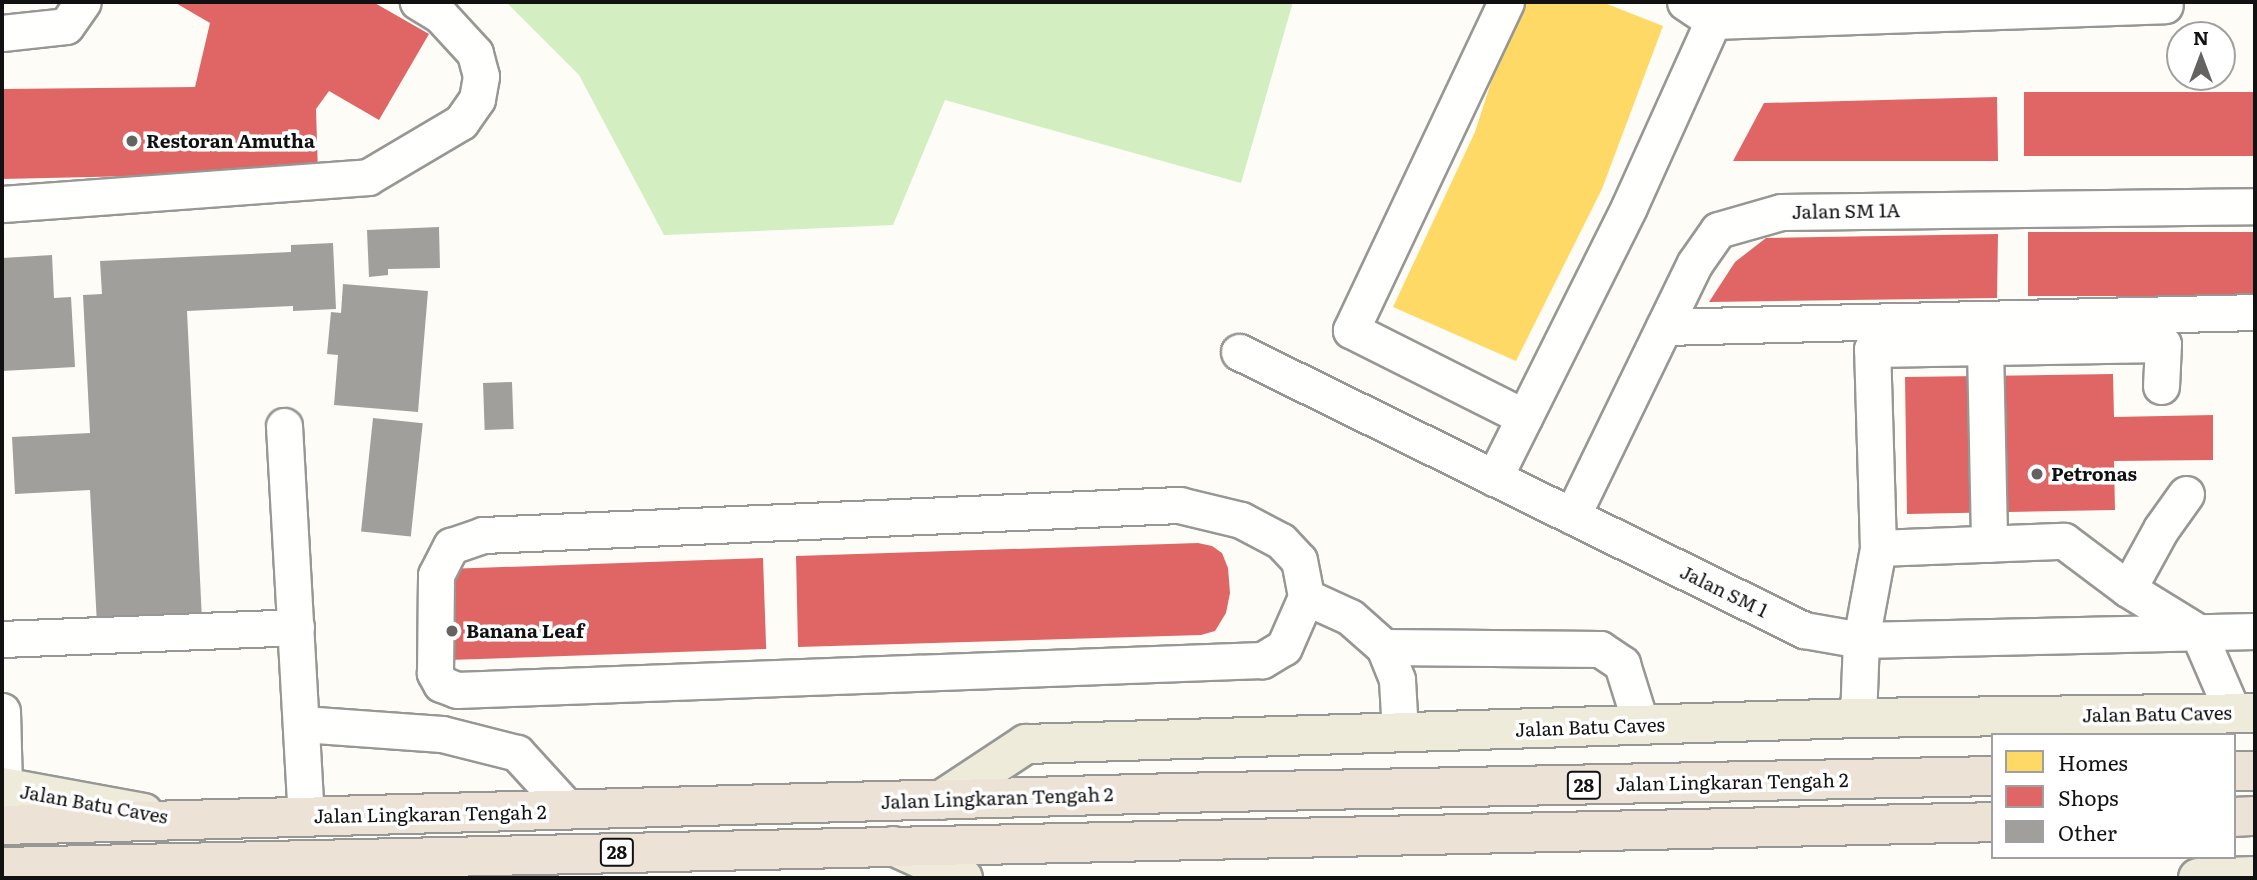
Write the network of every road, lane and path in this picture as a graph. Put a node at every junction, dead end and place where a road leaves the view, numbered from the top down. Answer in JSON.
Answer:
{"nodes":[{"id":1,"x":83,"y":2,"type":"edge"},
{"id":2,"x":418,"y":2,"type":"edge"},
{"id":3,"x":1506,"y":2,"type":"edge"},
{"id":4,"x":1685,"y":2,"type":"edge"},
{"id":5,"x":2110,"y":4,"type":"edge"},
{"id":6,"x":2165,"y":5,"type":"dead end"},
{"id":7,"x":1776,"y":10,"type":"edge"},
{"id":8,"x":1713,"y":21,"type":"junction"},
{"id":9,"x":2,"y":33,"type":"edge"},
{"id":10,"x":2,"y":204,"type":"edge"},
{"id":11,"x":2255,"y":206,"type":"edge"},
{"id":12,"x":2255,"y":312,"type":"edge"},
{"id":13,"x":1664,"y":327,"type":"junction"},
{"id":14,"x":1985,"y":347,"type":"junction"},
{"id":15,"x":1239,"y":352,"type":"dead end"},
{"id":16,"x":2161,"y":386,"type":"dead end"},
{"id":17,"x":1524,"y":417,"type":"junction"},
{"id":18,"x":284,"y":426,"type":"dead end"},
{"id":19,"x":1494,"y":478,"type":"junction"},
{"id":20,"x":2186,"y":494,"type":"dead end"},
{"id":21,"x":1572,"y":516,"type":"junction"},
{"id":22,"x":1989,"y":544,"type":"junction"},
{"id":23,"x":1878,"y":548,"type":"junction"},
{"id":24,"x":2128,"y":589,"type":"junction"},
{"id":25,"x":1306,"y":597,"type":"junction"},
{"id":26,"x":296,"y":627,"type":"junction"},
{"id":27,"x":2255,"y":631,"type":"edge"},
{"id":28,"x":2198,"y":632,"type":"junction"},
{"id":29,"x":2,"y":639,"type":"edge"},
{"id":30,"x":1861,"y":640,"type":"junction"},
{"id":31,"x":1384,"y":647,"type":"junction"},
{"id":32,"x":2,"y":710,"type":"edge"},
{"id":33,"x":2244,"y":713,"type":"edge"},
{"id":34,"x":1858,"y":719,"type":"junction"},
{"id":35,"x":302,"y":723,"type":"junction"},
{"id":36,"x":1641,"y":725,"type":"junction"},
{"id":37,"x":1400,"y":732,"type":"junction"},
{"id":38,"x":2236,"y":771,"type":"edge"},
{"id":39,"x":2255,"y":771,"type":"edge"},
{"id":40,"x":1991,"y":776,"type":"edge"},
{"id":41,"x":3,"y":787,"type":"edge"},
{"id":42,"x":941,"y":800,"type":"junction"},
{"id":43,"x":569,"y":810,"type":"junction"},
{"id":44,"x":306,"y":817,"type":"junction"},
{"id":45,"x":2236,"y":817,"type":"edge"},
{"id":46,"x":2255,"y":817,"type":"edge"},
{"id":47,"x":186,"y":820,"type":"junction"},
{"id":48,"x":1991,"y":822,"type":"edge"},
{"id":49,"x":2,"y":825,"type":"edge"},
{"id":50,"x":893,"y":846,"type":"junction"},
{"id":51,"x":3,"y":869,"type":"edge"},
{"id":52,"x":332,"y":869,"type":"edge"},
{"id":53,"x":257,"y":870,"type":"edge"},
{"id":54,"x":2255,"y":876,"type":"edge"},
{"id":55,"x":963,"y":878,"type":"edge"},
{"id":56,"x":2198,"y":878,"type":"edge"}],
"edges":[{"from":1,"to":9,"type":"street"},
{"from":2,"to":10,"type":"street"},
{"from":3,"to":17,"type":"street"},
{"from":4,"to":8,"type":"street"},
{"from":5,"to":6,"type":"street"},
{"from":5,"to":7,"type":"street"},
{"from":7,"to":8,"type":"street"},
{"from":8,"to":17,"type":"street"},
{"from":11,"to":13,"type":"street","name":"Jalan SM 1A"},
{"from":12,"to":13,"type":"street"},
{"from":13,"to":21,"type":"street","name":"Jalan SM 1A"},
{"from":14,"to":16,"type":"street"},
{"from":14,"to":22,"type":"street"},
{"from":14,"to":23,"type":"street"},
{"from":15,"to":19,"type":"street","name":"Jalan SM 1"},
{"from":17,"to":19,"type":"street"},
{"from":18,"to":26,"type":"street"},
{"from":19,"to":21,"type":"street","name":"Jalan SM 1"},
{"from":20,"to":24,"type":"street"},
{"from":21,"to":30,"type":"street","name":"Jalan SM 1"},
{"from":22,"to":23,"type":"street"},
{"from":22,"to":24,"type":"street"},
{"from":23,"to":30,"type":"street"},
{"from":24,"to":28,"type":"street"},
{"from":25,"to":25,"type":"street"},
{"from":25,"to":31,"type":"street"},
{"from":26,"to":29,"type":"street"},
{"from":26,"to":35,"type":"street"},
{"from":27,"to":28,"type":"street","name":"Jalan SM 1"},
{"from":28,"to":30,"type":"street","name":"Jalan SM 1"},
{"from":28,"to":33,"type":"street"},
{"from":30,"to":34,"type":"street"},
{"from":31,"to":36,"type":"street"},
{"from":31,"to":37,"type":"street"},
{"from":32,"to":41,"type":"street"},
{"from":33,"to":34,"type":"main road","name":"Jalan Batu Caves"},
{"from":34,"to":36,"type":"main road","name":"Jalan Batu Caves"},
{"from":35,"to":43,"type":"street"},
{"from":35,"to":44,"type":"street"},
{"from":36,"to":37,"type":"main road","name":"Jalan Batu Caves"},
{"from":37,"to":42,"type":"main road","name":"Jalan Batu Caves"},
{"from":38,"to":39,"type":"highway"},
{"from":40,"to":42,"type":"highway","name":"Jalan Lingkaran Tengah 2","number":"28"},
{"from":41,"to":47,"type":"main road","name":"Jalan Batu Caves"},
{"from":42,"to":43,"type":"highway","name":"Jalan Lingkaran Tengah 2","number":"28"},
{"from":43,"to":44,"type":"highway","name":"Jalan Lingkaran Tengah 2","number":"28"},
{"from":44,"to":47,"type":"highway","name":"Jalan Lingkaran Tengah 2","number":"28"},
{"from":45,"to":46,"type":"highway"},
{"from":47,"to":49,"type":"highway","name":"Jalan Lingkaran Tengah 2","number":"28"},
{"from":48,"to":50,"type":"highway","number":"28"},
{"from":50,"to":52,"type":"highway","number":"28"},
{"from":50,"to":55,"type":"main road"},
{"from":51,"to":53,"type":"highway","number":"28"},
{"from":52,"to":53,"type":"highway","number":"28"},
{"from":54,"to":56,"type":"main road"}]}
